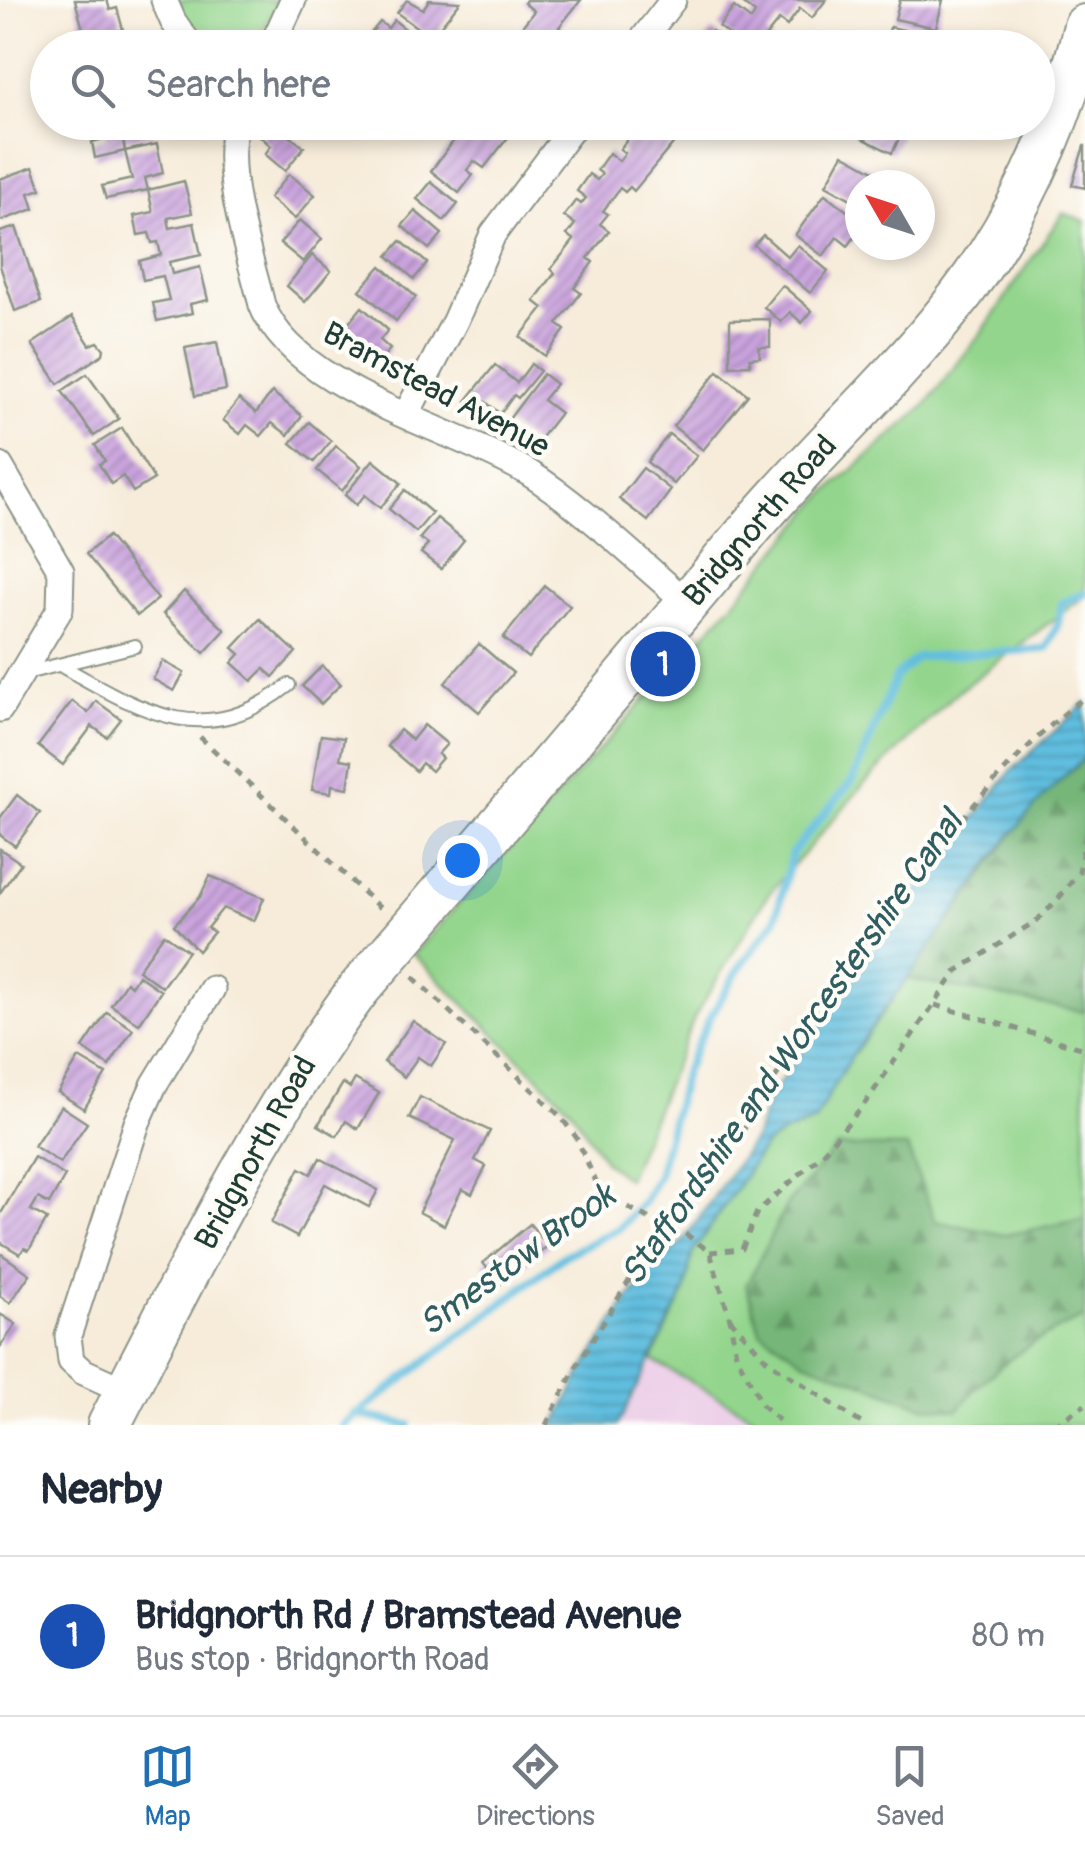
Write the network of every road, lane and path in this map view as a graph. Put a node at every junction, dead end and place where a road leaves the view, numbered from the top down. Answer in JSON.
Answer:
{"nodes":[{"id":1,"x":164,"y":0,"type":"edge"},
{"id":2,"x":292,"y":0,"type":"edge"},
{"id":3,"x":673,"y":0,"type":"edge"},
{"id":4,"x":179,"y":30,"type":"edge"},
{"id":5,"x":279,"y":30,"type":"edge"},
{"id":6,"x":650,"y":30,"type":"edge"},
{"id":7,"x":1084,"y":37,"type":"edge"},
{"id":8,"x":1055,"y":121,"type":"edge"},
{"id":9,"x":231,"y":140,"type":"edge"},
{"id":10,"x":563,"y":140,"type":"edge"},
{"id":11,"x":1047,"y":140,"type":"edge"},
{"id":12,"x":406,"y":414,"type":"junction"},
{"id":13,"x":0,"y":466,"type":"edge"},
{"id":14,"x":689,"y":604,"type":"junction"},
{"id":15,"x":135,"y":646,"type":"dead end"},
{"id":16,"x":60,"y":665,"type":"junction"},
{"id":17,"x":21,"y":677,"type":"junction"},
{"id":18,"x":289,"y":685,"type":"dead end"},
{"id":19,"x":1085,"y":697,"type":"edge"},
{"id":20,"x":0,"y":708,"type":"edge"},
{"id":21,"x":180,"y":718,"type":"junction"},
{"id":22,"x":1085,"y":838,"type":"edge"},
{"id":23,"x":398,"y":943,"type":"junction"},
{"id":24,"x":212,"y":990,"type":"dead end"},
{"id":25,"x":936,"y":1005,"type":"junction"},
{"id":26,"x":1085,"y":1050,"type":"edge"},
{"id":27,"x":669,"y":1227,"type":"junction"},
{"id":28,"x":710,"y":1252,"type":"junction"},
{"id":29,"x":730,"y":1320,"type":"junction"},
{"id":30,"x":1085,"y":1405,"type":"edge"},
{"id":31,"x":118,"y":1408,"type":"edge"},
{"id":32,"x":546,"y":1425,"type":"edge"},
{"id":33,"x":784,"y":1425,"type":"edge"},
{"id":34,"x":864,"y":1425,"type":"edge"},
{"id":35,"x":1054,"y":1425,"type":"edge"}],
"edges":[{"from":1,"to":4,"type":"street"},
{"from":2,"to":5,"type":"street"},
{"from":3,"to":6,"type":"street"},
{"from":7,"to":8,"type":"highway","name":"Bridgnorth Road"},
{"from":9,"to":12,"type":"street","name":"Bramstead Avenue"},
{"from":10,"to":12,"type":"street"},
{"from":11,"to":14,"type":"highway","name":"Bridgnorth Road"},
{"from":12,"to":14,"type":"street","name":"Bramstead Avenue"},
{"from":13,"to":17,"type":"street"},
{"from":14,"to":23,"type":"highway","name":"Bridgnorth Road"},
{"from":15,"to":16,"type":"lane"},
{"from":16,"to":17,"type":"lane"},
{"from":16,"to":21,"type":"lane"},
{"from":17,"to":20,"type":"street"},
{"from":18,"to":21,"type":"lane"},
{"from":19,"to":27,"type":"path"},
{"from":21,"to":23,"type":"path"},
{"from":22,"to":25,"type":"path"},
{"from":23,"to":27,"type":"path"},
{"from":23,"to":31,"type":"highway","name":"Bridgnorth Road"},
{"from":24,"to":31,"type":"street","name":"Bridgnorth Road"},
{"from":25,"to":26,"type":"path"},
{"from":25,"to":28,"type":"path"},
{"from":27,"to":28,"type":"path"},
{"from":27,"to":32,"type":"path"},
{"from":28,"to":29,"type":"path"},
{"from":29,"to":33,"type":"path"},
{"from":29,"to":34,"type":"path"},
{"from":30,"to":35,"type":"path"}]}
